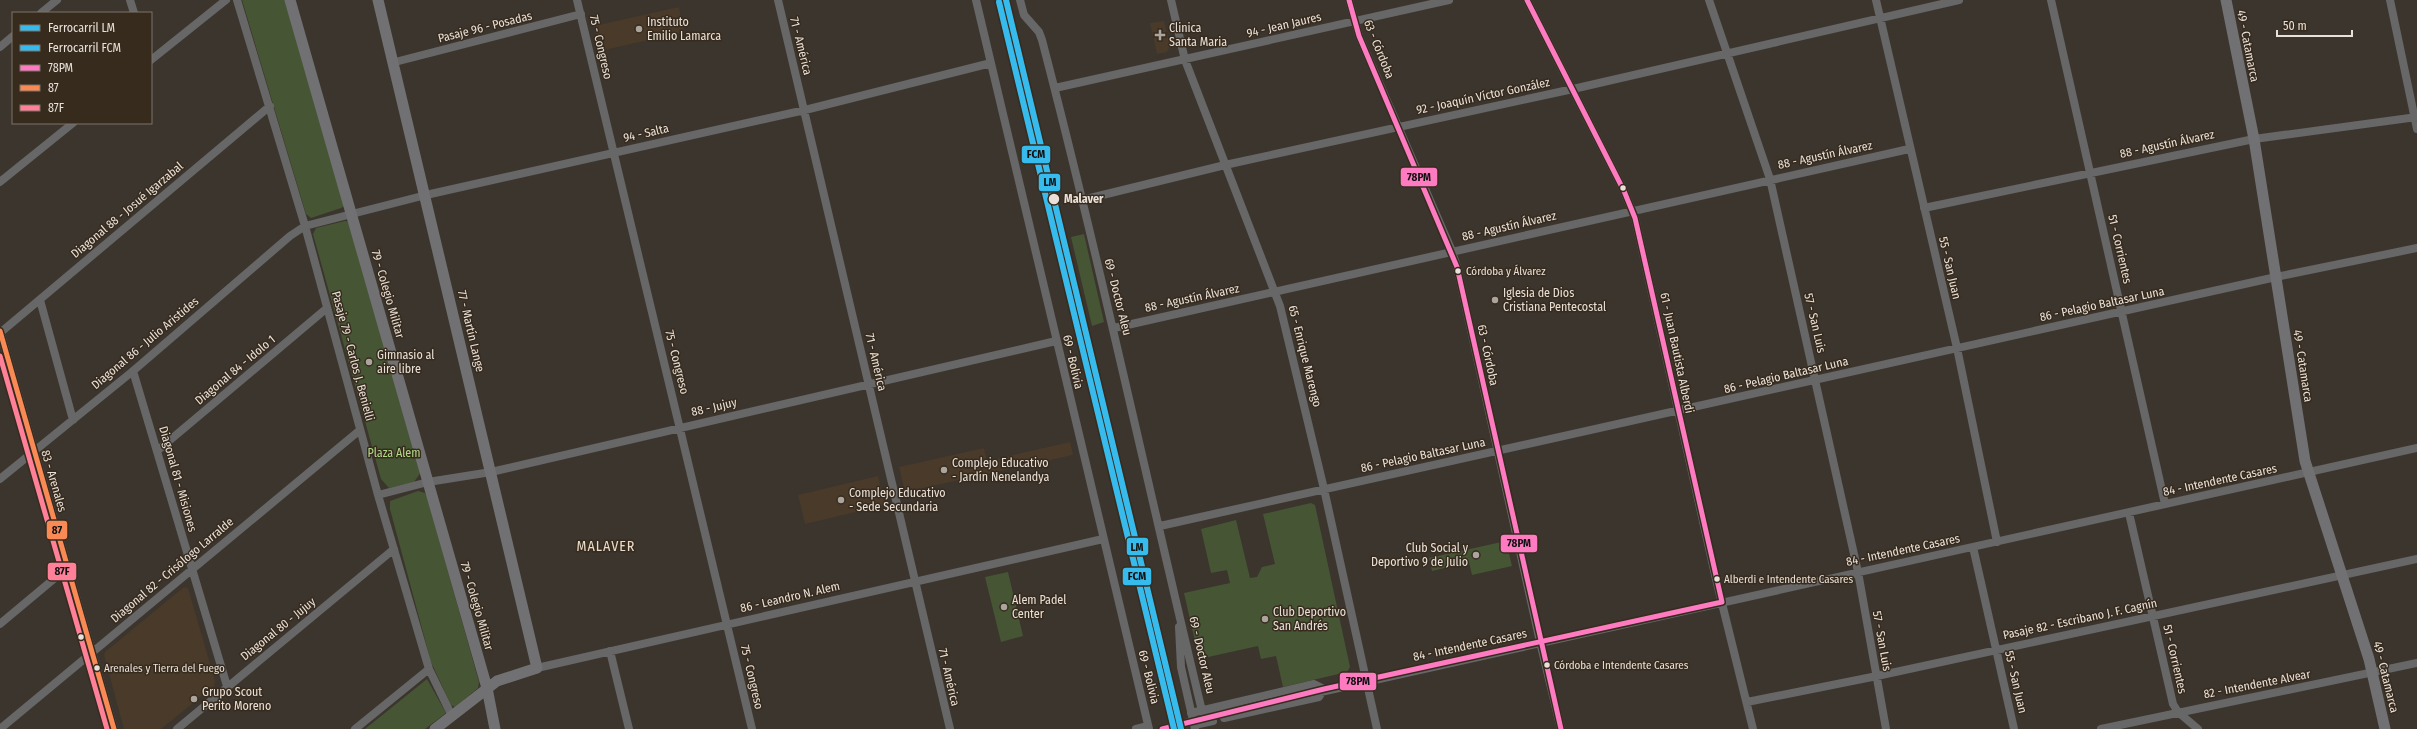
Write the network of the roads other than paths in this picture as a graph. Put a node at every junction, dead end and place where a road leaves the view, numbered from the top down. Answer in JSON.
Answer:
{"nodes":[{"id":1,"x":57,"y":0,"type":"edge"},
{"id":2,"x":130,"y":0,"type":"edge"},
{"id":3,"x":226,"y":0,"type":"edge"},
{"id":4,"x":237,"y":0,"type":"edge"},
{"id":5,"x":290,"y":0,"type":"edge"},
{"id":6,"x":378,"y":0,"type":"edge"},
{"id":7,"x":578,"y":0,"type":"edge"},
{"id":8,"x":778,"y":0,"type":"edge"},
{"id":9,"x":976,"y":0,"type":"edge"},
{"id":10,"x":1020,"y":0,"type":"edge"},
{"id":11,"x":1172,"y":0,"type":"edge"},
{"id":12,"x":1348,"y":0,"type":"edge"},
{"id":13,"x":1449,"y":0,"type":"edge"},
{"id":14,"x":1527,"y":0,"type":"edge"},
{"id":15,"x":1709,"y":0,"type":"edge"},
{"id":16,"x":1876,"y":0,"type":"edge"},
{"id":17,"x":1959,"y":0,"type":"edge"},
{"id":18,"x":2051,"y":0,"type":"edge"},
{"id":19,"x":2226,"y":0,"type":"edge"},
{"id":20,"x":2390,"y":0,"type":"edge"},
{"id":21,"x":42,"y":12,"type":"edge"},
{"id":22,"x":134,"y":12,"type":"edge"},
{"id":23,"x":581,"y":14,"type":"junction"},
{"id":24,"x":1880,"y":18,"type":"junction"},
{"id":25,"x":1354,"y":21,"type":"junction"},
{"id":26,"x":12,"y":37,"type":"edge"},
{"id":27,"x":0,"y":47,"type":"edge"},
{"id":28,"x":1727,"y":53,"type":"junction"},
{"id":29,"x":152,"y":59,"type":"edge"},
{"id":30,"x":1185,"y":60,"type":"junction"},
{"id":31,"x":395,"y":62,"type":"junction"},
{"id":32,"x":991,"y":63,"type":"junction"},
{"id":33,"x":1055,"y":88,"type":"junction"},
{"id":34,"x":1573,"y":89,"type":"junction"},
{"id":35,"x":270,"y":106,"type":"junction"},
{"id":36,"x":805,"y":110,"type":"junction"},
{"id":37,"x":2416,"y":117,"type":"edge"},
{"id":38,"x":72,"y":124,"type":"edge"},
{"id":39,"x":1398,"y":126,"type":"junction"},
{"id":40,"x":2417,"y":129,"type":"edge"},
{"id":41,"x":2254,"y":139,"type":"junction"},
{"id":42,"x":1909,"y":149,"type":"junction"},
{"id":43,"x":614,"y":152,"type":"junction"},
{"id":44,"x":1225,"y":165,"type":"junction"},
{"id":45,"x":2090,"y":172,"type":"junction"},
{"id":46,"x":1770,"y":179,"type":"junction"},
{"id":47,"x":0,"y":182,"type":"edge"},
{"id":48,"x":426,"y":195,"type":"junction"},
{"id":49,"x":1082,"y":200,"type":"junction"},
{"id":50,"x":1924,"y":208,"type":"junction"},
{"id":51,"x":1632,"y":211,"type":"junction"},
{"id":52,"x":353,"y":213,"type":"junction"},
{"id":53,"x":305,"y":226,"type":"junction"},
{"id":54,"x":2417,"y":248,"type":"edge"},
{"id":55,"x":1452,"y":251,"type":"junction"},
{"id":56,"x":2276,"y":277,"type":"junction"},
{"id":57,"x":1276,"y":292,"type":"junction"},
{"id":58,"x":40,"y":300,"type":"junction"},
{"id":59,"x":328,"y":308,"type":"junction"},
{"id":60,"x":2122,"y":312,"type":"junction"},
{"id":61,"x":1114,"y":328,"type":"junction"},
{"id":62,"x":0,"y":332,"type":"edge"},
{"id":63,"x":1056,"y":341,"type":"junction"},
{"id":64,"x":1957,"y":348,"type":"junction"},
{"id":65,"x":133,"y":371,"type":"junction"},
{"id":66,"x":1816,"y":381,"type":"junction"},
{"id":67,"x":868,"y":383,"type":"junction"},
{"id":68,"x":1678,"y":412,"type":"junction"},
{"id":69,"x":73,"y":420,"type":"junction"},
{"id":70,"x":680,"y":427,"type":"junction"},
{"id":71,"x":360,"y":430,"type":"junction"},
{"id":72,"x":2417,"y":448,"type":"edge"},
{"id":73,"x":157,"y":451,"type":"junction"},
{"id":74,"x":1497,"y":451,"type":"junction"},
{"id":75,"x":33,"y":452,"type":"junction"},
{"id":76,"x":491,"y":472,"type":"junction"},
{"id":77,"x":2308,"y":473,"type":"junction"},
{"id":78,"x":0,"y":479,"type":"edge"},
{"id":79,"x":428,"y":482,"type":"junction"},
{"id":80,"x":1324,"y":489,"type":"junction"},
{"id":81,"x":378,"y":495,"type":"junction"},
{"id":82,"x":2165,"y":504,"type":"junction"},
{"id":83,"x":2129,"y":513,"type":"junction"},
{"id":84,"x":1160,"y":526,"type":"junction"},
{"id":85,"x":1103,"y":539,"type":"junction"},
{"id":86,"x":1997,"y":542,"type":"junction"},
{"id":87,"x":1973,"y":547,"type":"junction"},
{"id":88,"x":394,"y":549,"type":"junction"},
{"id":89,"x":2417,"y":559,"type":"edge"},
{"id":90,"x":67,"y":568,"type":"junction"},
{"id":91,"x":192,"y":570,"type":"junction"},
{"id":92,"x":1858,"y":572,"type":"junction"},
{"id":93,"x":2342,"y":575,"type":"junction"},
{"id":94,"x":914,"y":582,"type":"junction"},
{"id":95,"x":1722,"y":602,"type":"junction"},
{"id":96,"x":1178,"y":606,"type":"junction"},
{"id":97,"x":2152,"y":616,"type":"junction"},
{"id":98,"x":0,"y":624,"type":"edge"},
{"id":99,"x":728,"y":624,"type":"junction"},
{"id":100,"x":1540,"y":642,"type":"junction"},
{"id":101,"x":1996,"y":649,"type":"junction"},
{"id":102,"x":610,"y":651,"type":"junction"},
{"id":103,"x":92,"y":652,"type":"junction"},
{"id":104,"x":2417,"y":663,"type":"edge"},
{"id":105,"x":537,"y":668,"type":"junction"},
{"id":106,"x":429,"y":669,"type":"junction"},
{"id":107,"x":2372,"y":673,"type":"junction"},
{"id":108,"x":1877,"y":676,"type":"junction"},
{"id":109,"x":1366,"y":680,"type":"junction"},
{"id":110,"x":227,"y":686,"type":"junction"},
{"id":111,"x":486,"y":688,"type":"junction"},
{"id":112,"x":1324,"y":689,"type":"junction"},
{"id":113,"x":1747,"y":702,"type":"junction"},
{"id":114,"x":2178,"y":712,"type":"junction"},
{"id":115,"x":1191,"y":713,"type":"junction"},
{"id":116,"x":1203,"y":714,"type":"junction"},
{"id":117,"x":452,"y":716,"type":"junction"},
{"id":118,"x":1195,"y":727,"type":"edge"},
{"id":119,"x":1148,"y":728,"type":"edge"},
{"id":120,"x":0,"y":729,"type":"edge"},
{"id":121,"x":114,"y":729,"type":"edge"},
{"id":122,"x":177,"y":729,"type":"edge"},
{"id":123,"x":355,"y":729,"type":"edge"},
{"id":124,"x":435,"y":729,"type":"edge"},
{"id":125,"x":496,"y":729,"type":"edge"},
{"id":126,"x":629,"y":729,"type":"edge"},
{"id":127,"x":752,"y":729,"type":"edge"},
{"id":128,"x":950,"y":729,"type":"edge"},
{"id":129,"x":1136,"y":729,"type":"edge"},
{"id":130,"x":1377,"y":729,"type":"edge"},
{"id":131,"x":1561,"y":729,"type":"edge"},
{"id":132,"x":1753,"y":729,"type":"edge"},
{"id":133,"x":1886,"y":729,"type":"edge"},
{"id":134,"x":2014,"y":729,"type":"edge"},
{"id":135,"x":2101,"y":729,"type":"edge"},
{"id":136,"x":2198,"y":729,"type":"edge"},
{"id":137,"x":2385,"y":729,"type":"edge"}],
"edges":[{"from":1,"to":21,"type":"street"},
{"from":2,"to":22,"type":"street"},
{"from":3,"to":29,"type":"street"},
{"from":4,"to":35,"type":"street","name":"Pasaje 79 - Carlos J. Benielli"},
{"from":5,"to":52,"type":"street","name":"79 - Colegio Militar"},
{"from":6,"to":31,"type":"street","name":"77 - Martín Lange"},
{"from":7,"to":23,"type":"street","name":"75 - Congreso"},
{"from":8,"to":36,"type":"street","name":"71 - América"},
{"from":9,"to":32,"type":"street","name":"69 - Bolivia"},
{"from":10,"to":33,"type":"street","name":"69 - Doctor Aleu"},
{"from":11,"to":30,"type":"street","name":"65 - Enrique Marengo"},
{"from":12,"to":25,"type":"street","name":"63 - Córdoba"},
{"from":13,"to":25,"type":"street","name":"94 - Jean Jaures"},
{"from":14,"to":34,"type":"street","name":"61 - Juan Bautista Alberdi"},
{"from":15,"to":28,"type":"street","name":"57 - San Luis"},
{"from":16,"to":24,"type":"street","name":"55 - San Juan"},
{"from":17,"to":24,"type":"street","name":"92 - Joaquín Víctor González"},
{"from":18,"to":45,"type":"street","name":"51 - Corrientes"},
{"from":19,"to":41,"type":"street","name":"49 - Catamarca"},
{"from":20,"to":37,"type":"street"},
{"from":23,"to":31,"type":"street","name":"Pasaje 96 - Posadas"},
{"from":23,"to":43,"type":"street","name":"75 - Congreso"},
{"from":24,"to":28,"type":"street","name":"92 - Joaquín Víctor González"},
{"from":24,"to":42,"type":"street","name":"55 - San Juan"},
{"from":25,"to":30,"type":"street","name":"94 - Jean Jaures"},
{"from":25,"to":39,"type":"street","name":"63 - Córdoba"},
{"from":26,"to":27,"type":"street"},
{"from":28,"to":34,"type":"street","name":"92 - Joaquín Víctor González"},
{"from":28,"to":46,"type":"street","name":"57 - San Luis"},
{"from":30,"to":33,"type":"street","name":"94 - Jean Jaures"},
{"from":30,"to":44,"type":"street","name":"65 - Enrique Marengo"},
{"from":31,"to":48,"type":"street","name":"77 - Martín Lange"},
{"from":32,"to":36,"type":"street","name":"94 - Salta"},
{"from":32,"to":63,"type":"street","name":"69 - Bolivia"},
{"from":33,"to":49,"type":"street","name":"69 - Doctor Aleu"},
{"from":34,"to":39,"type":"street","name":"92 - Joaquín Víctor González"},
{"from":34,"to":51,"type":"street","name":"61 - Juan Bautista Alberdi"},
{"from":35,"to":53,"type":"street","name":"Pasaje 79 - Carlos J. Benielli"},
{"from":35,"to":58,"type":"street","name":"Diagonal 88 - Josué Igarzabal"},
{"from":36,"to":43,"type":"street","name":"94 - Salta"},
{"from":36,"to":67,"type":"street","name":"71 - América"},
{"from":37,"to":40,"type":"street"},
{"from":37,"to":41,"type":"street","name":"88 - Agustín Álvarez"},
{"from":38,"to":47,"type":"street"},
{"from":39,"to":44,"type":"street","name":"92 - Joaquín Víctor González"},
{"from":39,"to":55,"type":"street","name":"63 - Córdoba"},
{"from":41,"to":45,"type":"street","name":"88 - Agustín Álvarez"},
{"from":41,"to":56,"type":"street","name":"49 - Catamarca"},
{"from":42,"to":46,"type":"street","name":"88 - Agustín Álvarez"},
{"from":42,"to":50,"type":"street","name":"55 - San Juan"},
{"from":43,"to":48,"type":"street","name":"94 - Salta"},
{"from":43,"to":70,"type":"street","name":"75 - Congreso"},
{"from":44,"to":49,"type":"street","name":"92 - Joaquín Víctor González"},
{"from":44,"to":57,"type":"street","name":"65 - Enrique Marengo"},
{"from":45,"to":50,"type":"street","name":"88 - Agustín Álvarez"},
{"from":45,"to":60,"type":"street","name":"51 - Corrientes"},
{"from":46,"to":51,"type":"street","name":"88 - Agustín Álvarez"},
{"from":46,"to":66,"type":"street","name":"57 - San Luis"},
{"from":48,"to":52,"type":"street","name":"94 - Salta"},
{"from":48,"to":76,"type":"street","name":"77 - Martín Lange"},
{"from":49,"to":61,"type":"street","name":"69 - Doctor Aleu"},
{"from":50,"to":64,"type":"street","name":"55 - San Juan"},
{"from":51,"to":55,"type":"street","name":"88 - Agustín Álvarez"},
{"from":51,"to":68,"type":"street","name":"61 - Juan Bautista Alberdi"},
{"from":52,"to":53,"type":"street","name":"94 - Salta"},
{"from":52,"to":79,"type":"street","name":"79 - Colegio Militar"},
{"from":53,"to":59,"type":"street","name":"Pasaje 79 - Carlos J. Benielli"},
{"from":53,"to":65,"type":"street","name":"Diagonal 86 - Julio Aristides"},
{"from":54,"to":56,"type":"street","name":"86 - Pelagio Baltasar Luna"},
{"from":55,"to":57,"type":"street","name":"88 - Agustín Álvarez"},
{"from":55,"to":74,"type":"street","name":"63 - Córdoba"},
{"from":56,"to":60,"type":"street","name":"86 - Pelagio Baltasar Luna"},
{"from":56,"to":77,"type":"street","name":"49 - Catamarca"},
{"from":57,"to":61,"type":"street","name":"88 - Agustín Álvarez"},
{"from":57,"to":80,"type":"street","name":"65 - Enrique Marengo"},
{"from":58,"to":62,"type":"street","name":"Diagonal 88 - Josué Igarzabal"},
{"from":58,"to":69,"type":"street"},
{"from":59,"to":71,"type":"street","name":"Pasaje 79 - Carlos J. Benielli"},
{"from":59,"to":73,"type":"street","name":"Diagonal 84 - Idolo 1"},
{"from":60,"to":64,"type":"street","name":"86 - Pelagio Baltasar Luna"},
{"from":60,"to":82,"type":"street","name":"51 - Corrientes"},
{"from":61,"to":84,"type":"street","name":"69 - Doctor Aleu"},
{"from":62,"to":75,"type":"street","name":"83 - Arenales"},
{"from":63,"to":67,"type":"street","name":"88 - Jujuy"},
{"from":63,"to":85,"type":"street","name":"69 - Bolivia"},
{"from":64,"to":66,"type":"street","name":"86 - Pelagio Baltasar Luna"},
{"from":64,"to":86,"type":"street","name":"55 - San Juan"},
{"from":65,"to":69,"type":"street","name":"Diagonal 86 - Julio Aristides"},
{"from":65,"to":73,"type":"street","name":"Diagonal 81 - Misiones"},
{"from":66,"to":68,"type":"street","name":"86 - Pelagio Baltasar Luna"},
{"from":66,"to":92,"type":"street","name":"57 - San Luis"},
{"from":67,"to":70,"type":"street","name":"88 - Jujuy"},
{"from":67,"to":94,"type":"street","name":"71 - América"},
{"from":68,"to":74,"type":"street","name":"86 - Pelagio Baltasar Luna"},
{"from":68,"to":95,"type":"street","name":"61 - Juan Bautista Alberdi"},
{"from":69,"to":75,"type":"street","name":"Diagonal 86 - Julio Aristides"},
{"from":70,"to":76,"type":"street","name":"88 - Jujuy"},
{"from":70,"to":99,"type":"street","name":"75 - Congreso"},
{"from":71,"to":81,"type":"street","name":"Pasaje 79 - Carlos J. Benielli"},
{"from":71,"to":91,"type":"street","name":"Diagonal 82 - Crisólogo Larralde"},
{"from":72,"to":77,"type":"street","name":"84 - Intendente Casares"},
{"from":73,"to":91,"type":"street","name":"Diagonal 81 - Misiones"},
{"from":74,"to":80,"type":"street","name":"86 - Pelagio Baltasar Luna"},
{"from":74,"to":100,"type":"street","name":"63 - Córdoba"},
{"from":75,"to":78,"type":"street","name":"Diagonal 86 - Julio Aristides"},
{"from":75,"to":90,"type":"street","name":"83 - Arenales"},
{"from":76,"to":79,"type":"street","name":"88 - Jujuy"},
{"from":76,"to":105,"type":"street","name":"77 - Martín Lange"},
{"from":77,"to":82,"type":"street","name":"84 - Intendente Casares"},
{"from":77,"to":93,"type":"street","name":"49 - Catamarca"},
{"from":79,"to":81,"type":"street","name":"88 - Jujuy"},
{"from":79,"to":111,"type":"street","name":"79 - Colegio Militar"},
{"from":80,"to":84,"type":"street","name":"86 - Pelagio Baltasar Luna"},
{"from":80,"to":109,"type":"street","name":"65 - Enrique Marengo"},
{"from":81,"to":88,"type":"street","name":"Pasaje 79 - Carlos J. Benielli"},
{"from":82,"to":83,"type":"street","name":"84 - Intendente Casares"},
{"from":83,"to":86,"type":"street","name":"84 - Intendente Casares"},
{"from":83,"to":97,"type":"street","name":"51 - Corrientes"},
{"from":84,"to":96,"type":"street","name":"69 - Doctor Aleu"},
{"from":85,"to":94,"type":"street","name":"86 - Leandro N. Alem"},
{"from":85,"to":119,"type":"street","name":"69 - Bolivia"},
{"from":86,"to":87,"type":"street","name":"84 - Intendente Casares"},
{"from":87,"to":92,"type":"street","name":"84 - Intendente Casares"},
{"from":87,"to":101,"type":"street","name":"55 - San Juan"},
{"from":88,"to":106,"type":"street","name":"Pasaje 79 - Carlos J. Benielli"},
{"from":88,"to":110,"type":"street","name":"Diagonal 80 - Jujuy"},
{"from":89,"to":93,"type":"street","name":"Pasaje 82 - Escribano J. F. Cagnín"},
{"from":90,"to":98,"type":"street"},
{"from":90,"to":103,"type":"street","name":"83 - Arenales"},
{"from":91,"to":103,"type":"street","name":"Diagonal 82 - Crisólogo Larralde"},
{"from":91,"to":110,"type":"street","name":"Diagonal 81 - Misiones"},
{"from":92,"to":95,"type":"street","name":"84 - Intendente Casares"},
{"from":92,"to":108,"type":"street","name":"57 - San Luis"},
{"from":93,"to":97,"type":"street","name":"Pasaje 82 - Escribano J. F. Cagnín"},
{"from":93,"to":107,"type":"street","name":"49 - Catamarca"},
{"from":94,"to":99,"type":"street","name":"86 - Leandro N. Alem"},
{"from":94,"to":128,"type":"street","name":"71 - América"},
{"from":95,"to":100,"type":"street","name":"84 - Intendente Casares"},
{"from":95,"to":113,"type":"street","name":"61 - Juan Bautista Alberdi"},
{"from":96,"to":115,"type":"street","name":"69 - Doctor Aleu"},
{"from":96,"to":116,"type":"street","name":"69 - Doctor Aleu"},
{"from":97,"to":101,"type":"street","name":"Pasaje 82 - Escribano J. F. Cagnín"},
{"from":97,"to":114,"type":"street","name":"51 - Corrientes"},
{"from":99,"to":102,"type":"street","name":"86 - Leandro N. Alem"},
{"from":99,"to":127,"type":"street","name":"75 - Congreso"},
{"from":100,"to":109,"type":"street","name":"84 - Intendente Casares"},
{"from":100,"to":131,"type":"street","name":"63 - Córdoba"},
{"from":101,"to":108,"type":"street","name":"Pasaje 82 - Escribano J. F. Cagnín"},
{"from":101,"to":134,"type":"street","name":"55 - San Juan"},
{"from":102,"to":105,"type":"street","name":"86 - Leandro N. Alem"},
{"from":102,"to":126,"type":"street"},
{"from":103,"to":120,"type":"street","name":"Diagonal 82 - Crisólogo Larralde"},
{"from":103,"to":121,"type":"street","name":"83 - Arenales"},
{"from":104,"to":107,"type":"street","name":"82 - Intendente Alvear"},
{"from":105,"to":111,"type":"street","name":"86 - Leandro N. Alem"},
{"from":106,"to":117,"type":"street","name":"Pasaje 79 - Carlos J. Benielli"},
{"from":106,"to":123,"type":"street"},
{"from":107,"to":114,"type":"street","name":"82 - Intendente Alvear"},
{"from":107,"to":137,"type":"street","name":"49 - Catamarca"},
{"from":108,"to":113,"type":"street","name":"Pasaje 82 - Escribano J. F. Cagnín"},
{"from":108,"to":133,"type":"street","name":"57 - San Luis"},
{"from":109,"to":112,"type":"street","name":"84 - Intendente Casares"},
{"from":109,"to":130,"type":"street","name":"65 - Enrique Marengo"},
{"from":110,"to":122,"type":"street","name":"Diagonal 80 - Jujuy"},
{"from":111,"to":117,"type":"street","name":"86 - Leandro N. Alem"},
{"from":111,"to":125,"type":"street","name":"79 - Colegio Militar"},
{"from":112,"to":116,"type":"street","name":"84 - Intendente Casares"},
{"from":112,"to":118,"type":"street","name":"84 - Intendente Casares"},
{"from":113,"to":132,"type":"street","name":"61 - Juan Bautista Alberdi"},
{"from":114,"to":135,"type":"street","name":"82 - Intendente Alvear"},
{"from":114,"to":136,"type":"street","name":"51 - Corrientes"},
{"from":115,"to":116,"type":"street","name":"84 - Intendente Casares"},
{"from":115,"to":118,"type":"street","name":"69 - Doctor Aleu"},
{"from":117,"to":124,"type":"street","name":"86 - Leandro N. Alem"},
{"from":119,"to":129,"type":"street"}]}
